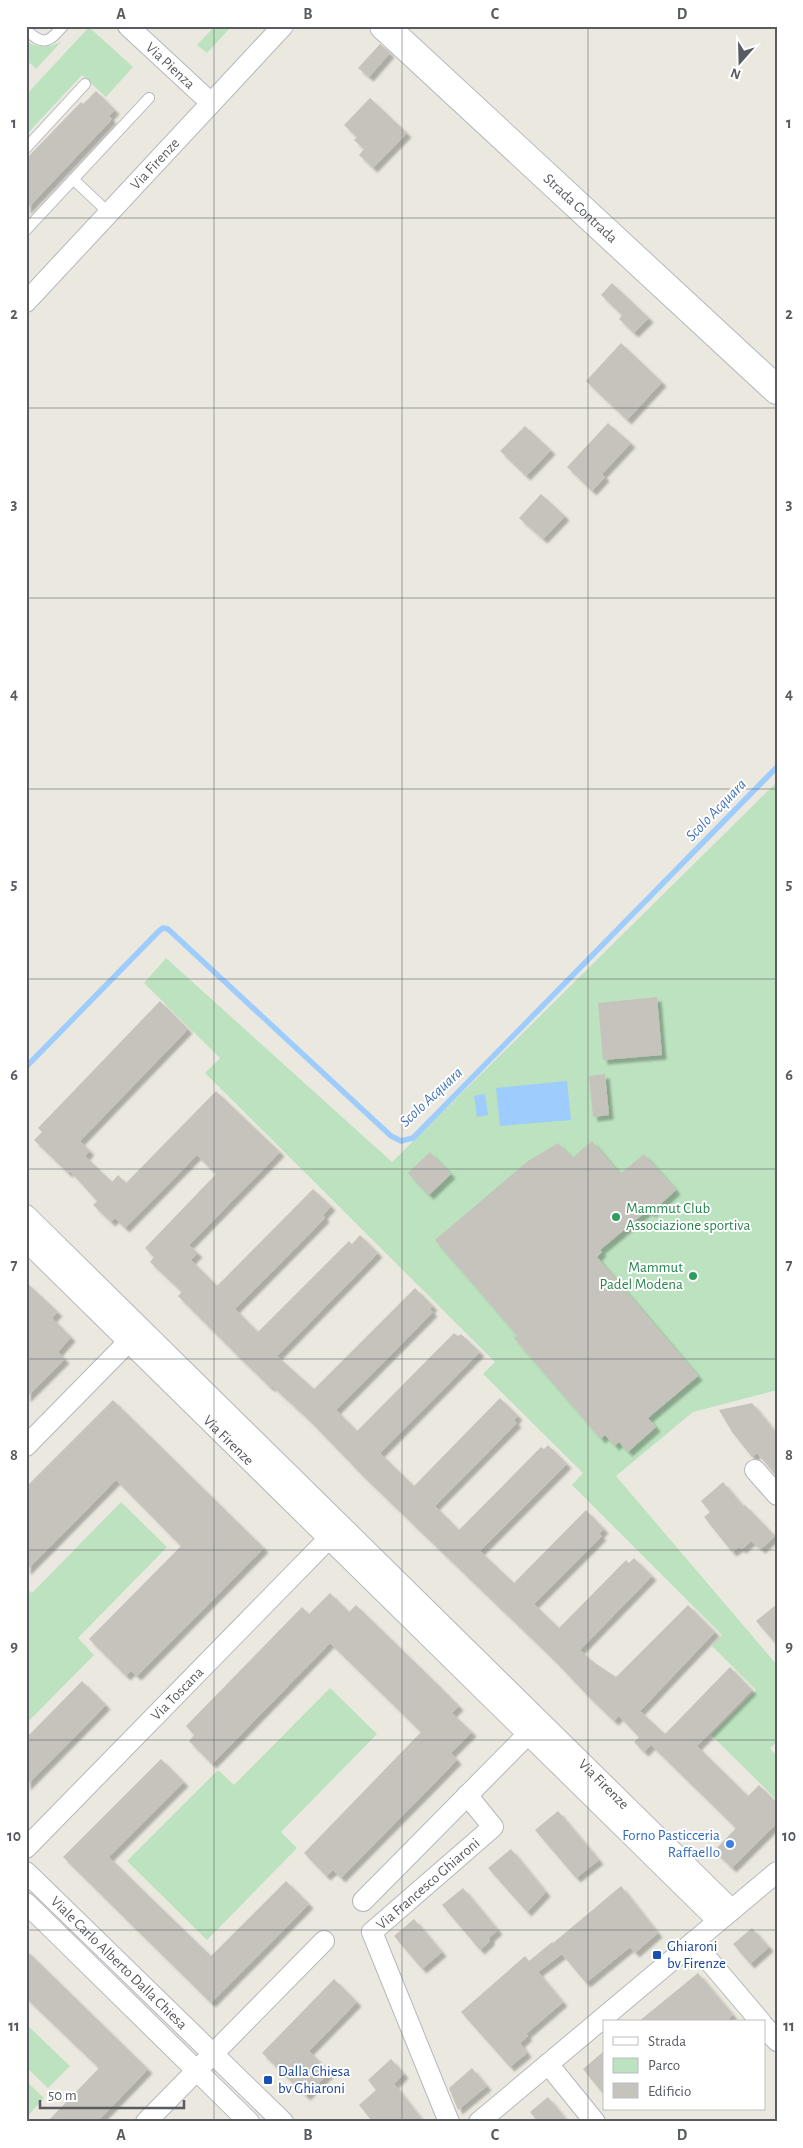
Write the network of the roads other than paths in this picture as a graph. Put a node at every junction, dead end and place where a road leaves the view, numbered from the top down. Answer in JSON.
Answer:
{"nodes":[{"id":1,"x":63,"y":26,"type":"edge"},
{"id":2,"x":128,"y":26,"type":"edge"},
{"id":3,"x":283,"y":26,"type":"edge"},
{"id":4,"x":384,"y":26,"type":"edge"},
{"id":5,"x":26,"y":30,"type":"edge"},
{"id":6,"x":85,"y":84,"type":"dead end"},
{"id":7,"x":149,"y":98,"type":"dead end"},
{"id":8,"x":211,"y":103,"type":"junction"},
{"id":9,"x":26,"y":148,"type":"edge"},
{"id":10,"x":73,"y":179,"type":"junction"},
{"id":11,"x":109,"y":213,"type":"junction"},
{"id":12,"x":26,"y":230,"type":"edge"},
{"id":13,"x":26,"y":302,"type":"edge"},
{"id":14,"x":777,"y":390,"type":"edge"},
{"id":15,"x":26,"y":1215,"type":"edge"},
{"id":16,"x":26,"y":1241,"type":"edge"},
{"id":17,"x":135,"y":1335,"type":"junction"},
{"id":18,"x":26,"y":1446,"type":"edge"},
{"id":19,"x":755,"y":1470,"type":"dead end"},
{"id":20,"x":777,"y":1495,"type":"edge"},
{"id":21,"x":335,"y":1532,"type":"junction"},
{"id":22,"x":534,"y":1728,"type":"junction"},
{"id":23,"x":467,"y":1796,"type":"junction"},
{"id":24,"x":26,"y":1848,"type":"edge"},
{"id":25,"x":26,"y":1872,"type":"edge"},
{"id":26,"x":777,"y":1872,"type":"edge"},
{"id":27,"x":363,"y":1902,"type":"dead end"},
{"id":28,"x":26,"y":1903,"type":"edge"},
{"id":29,"x":725,"y":1916,"type":"junction"},
{"id":30,"x":324,"y":1941,"type":"dead end"},
{"id":31,"x":693,"y":1942,"type":"junction"},
{"id":32,"x":758,"y":2020,"type":"edge"},
{"id":33,"x":766,"y":2028,"type":"edge"},
{"id":34,"x":777,"y":2041,"type":"edge"},
{"id":35,"x":213,"y":2054,"type":"junction"},
{"id":36,"x":548,"y":2064,"type":"junction"},
{"id":37,"x":197,"y":2070,"type":"junction"},
{"id":38,"x":146,"y":2122,"type":"edge"},
{"id":39,"x":250,"y":2122,"type":"edge"},
{"id":40,"x":283,"y":2122,"type":"edge"},
{"id":41,"x":449,"y":2122,"type":"edge"},
{"id":42,"x":479,"y":2122,"type":"edge"},
{"id":43,"x":595,"y":2122,"type":"edge"}],
"edges":[{"from":1,"to":5,"type":"lane"},
{"from":2,"to":8,"type":"street","name":"Via Pienza"},
{"from":3,"to":8,"type":"street","name":"Via Firenze"},
{"from":4,"to":14,"type":"street","name":"Strada Contrada"},
{"from":6,"to":9,"type":"lane"},
{"from":7,"to":10,"type":"lane"},
{"from":8,"to":11,"type":"street","name":"Via Firenze"},
{"from":10,"to":11,"type":"lane"},
{"from":10,"to":12,"type":"lane"},
{"from":11,"to":13,"type":"street","name":"Via Firenze"},
{"from":15,"to":17,"type":"street","name":"Via Firenze"},
{"from":16,"to":17,"type":"street","name":"Via Firenze"},
{"from":17,"to":18,"type":"street"},
{"from":17,"to":21,"type":"street","name":"Via Firenze"},
{"from":19,"to":20,"type":"street"},
{"from":21,"to":22,"type":"street","name":"Via Firenze"},
{"from":21,"to":24,"type":"street","name":"Via Toscana"},
{"from":22,"to":23,"type":"street"},
{"from":22,"to":29,"type":"street","name":"Via Firenze"},
{"from":23,"to":27,"type":"street"},
{"from":23,"to":41,"type":"street","name":"Via Francesco Ghiaroni"},
{"from":25,"to":35,"type":"street","name":"Viale Carlo Alberto Dalla Chiesa"},
{"from":26,"to":29,"type":"street"},
{"from":28,"to":37,"type":"street","name":"Viale Carlo Alberto Dalla Chiesa"},
{"from":29,"to":31,"type":"street"},
{"from":30,"to":35,"type":"street"},
{"from":31,"to":32,"type":"street"},
{"from":31,"to":36,"type":"street"},
{"from":33,"to":34,"type":"street"},
{"from":35,"to":37,"type":"street"},
{"from":35,"to":40,"type":"street","name":"Viale Carlo Alberto Dalla Chiesa"},
{"from":36,"to":42,"type":"street"},
{"from":36,"to":43,"type":"street"},
{"from":37,"to":38,"type":"street"},
{"from":37,"to":39,"type":"street","name":"Viale Carlo Alberto Dalla Chiesa"}]}
